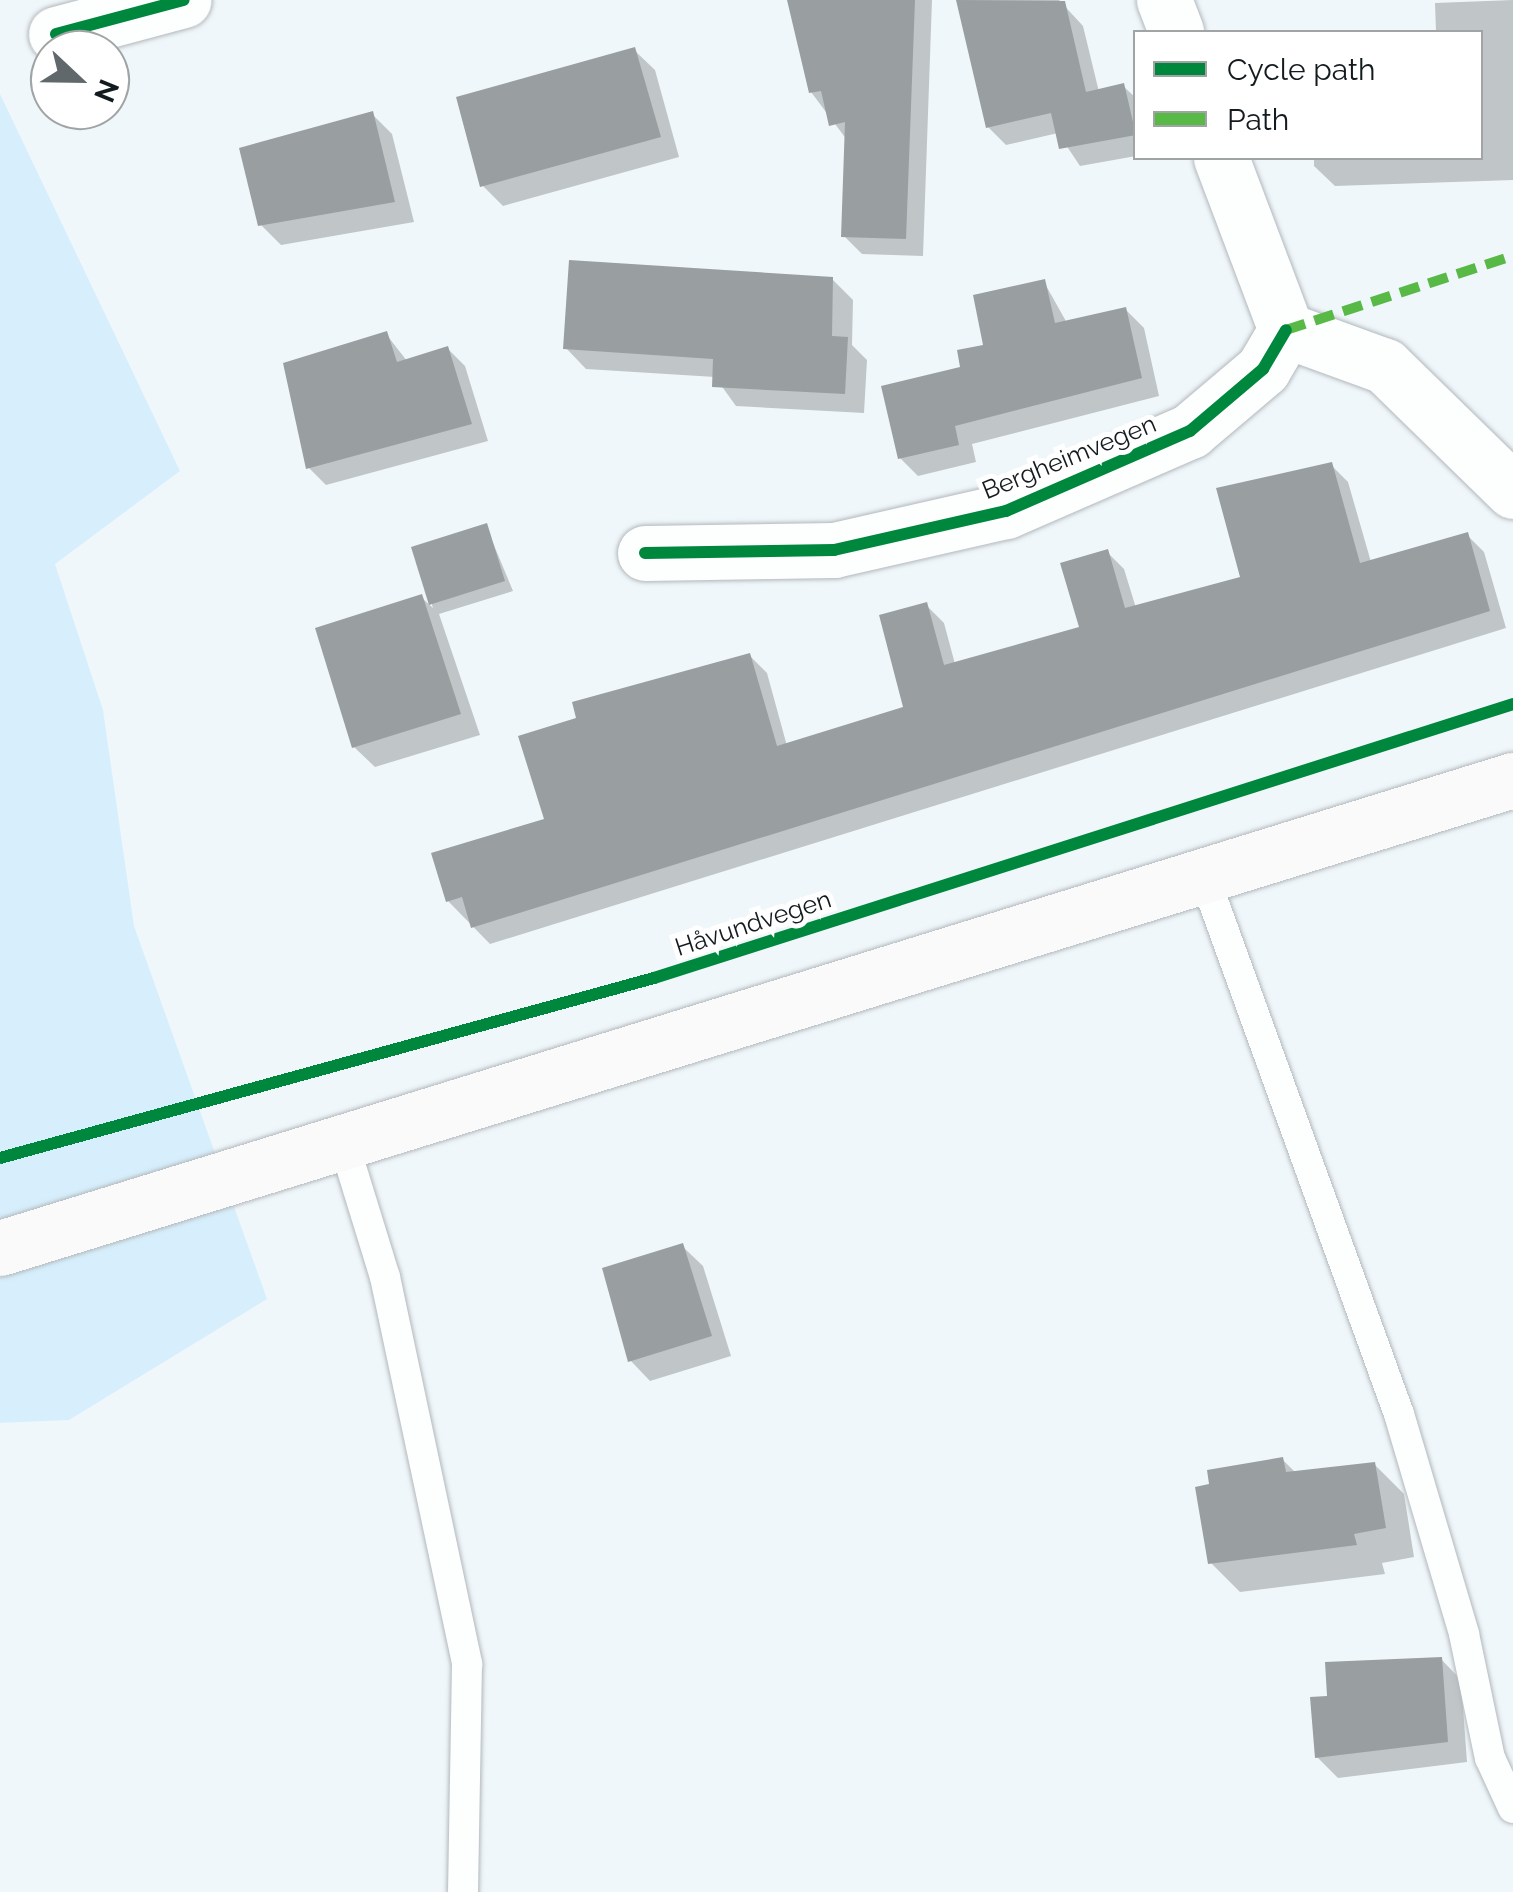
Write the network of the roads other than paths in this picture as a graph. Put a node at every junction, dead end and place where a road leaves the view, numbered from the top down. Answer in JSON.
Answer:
{"nodes":[{"id":1,"x":184,"y":0,"type":"edge"},
{"id":2,"x":1164,"y":0,"type":"edge"},
{"id":3,"x":71,"y":30,"type":"edge"},
{"id":4,"x":1175,"y":30,"type":"edge"},
{"id":5,"x":1221,"y":160,"type":"edge"},
{"id":6,"x":1286,"y":330,"type":"junction"},
{"id":7,"x":1513,"y":491,"type":"edge"},
{"id":8,"x":645,"y":553,"type":"dead end"},
{"id":9,"x":1513,"y":780,"type":"edge"},
{"id":10,"x":1204,"y":876,"type":"junction"},
{"id":11,"x":344,"y":1144,"type":"junction"},
{"id":12,"x":0,"y":1248,"type":"edge"},
{"id":13,"x":1513,"y":1808,"type":"edge"},
{"id":14,"x":463,"y":1892,"type":"edge"}],
"edges":[{"from":1,"to":3,"type":"street"},
{"from":2,"to":4,"type":"street"},
{"from":5,"to":6,"type":"street"},
{"from":6,"to":7,"type":"street"},
{"from":6,"to":8,"type":"street","name":"Bergheimvegen"},
{"from":9,"to":10,"type":"main road"},
{"from":10,"to":11,"type":"main road"},
{"from":10,"to":13,"type":"lane"},
{"from":11,"to":12,"type":"main road"},
{"from":11,"to":14,"type":"lane"}]}
